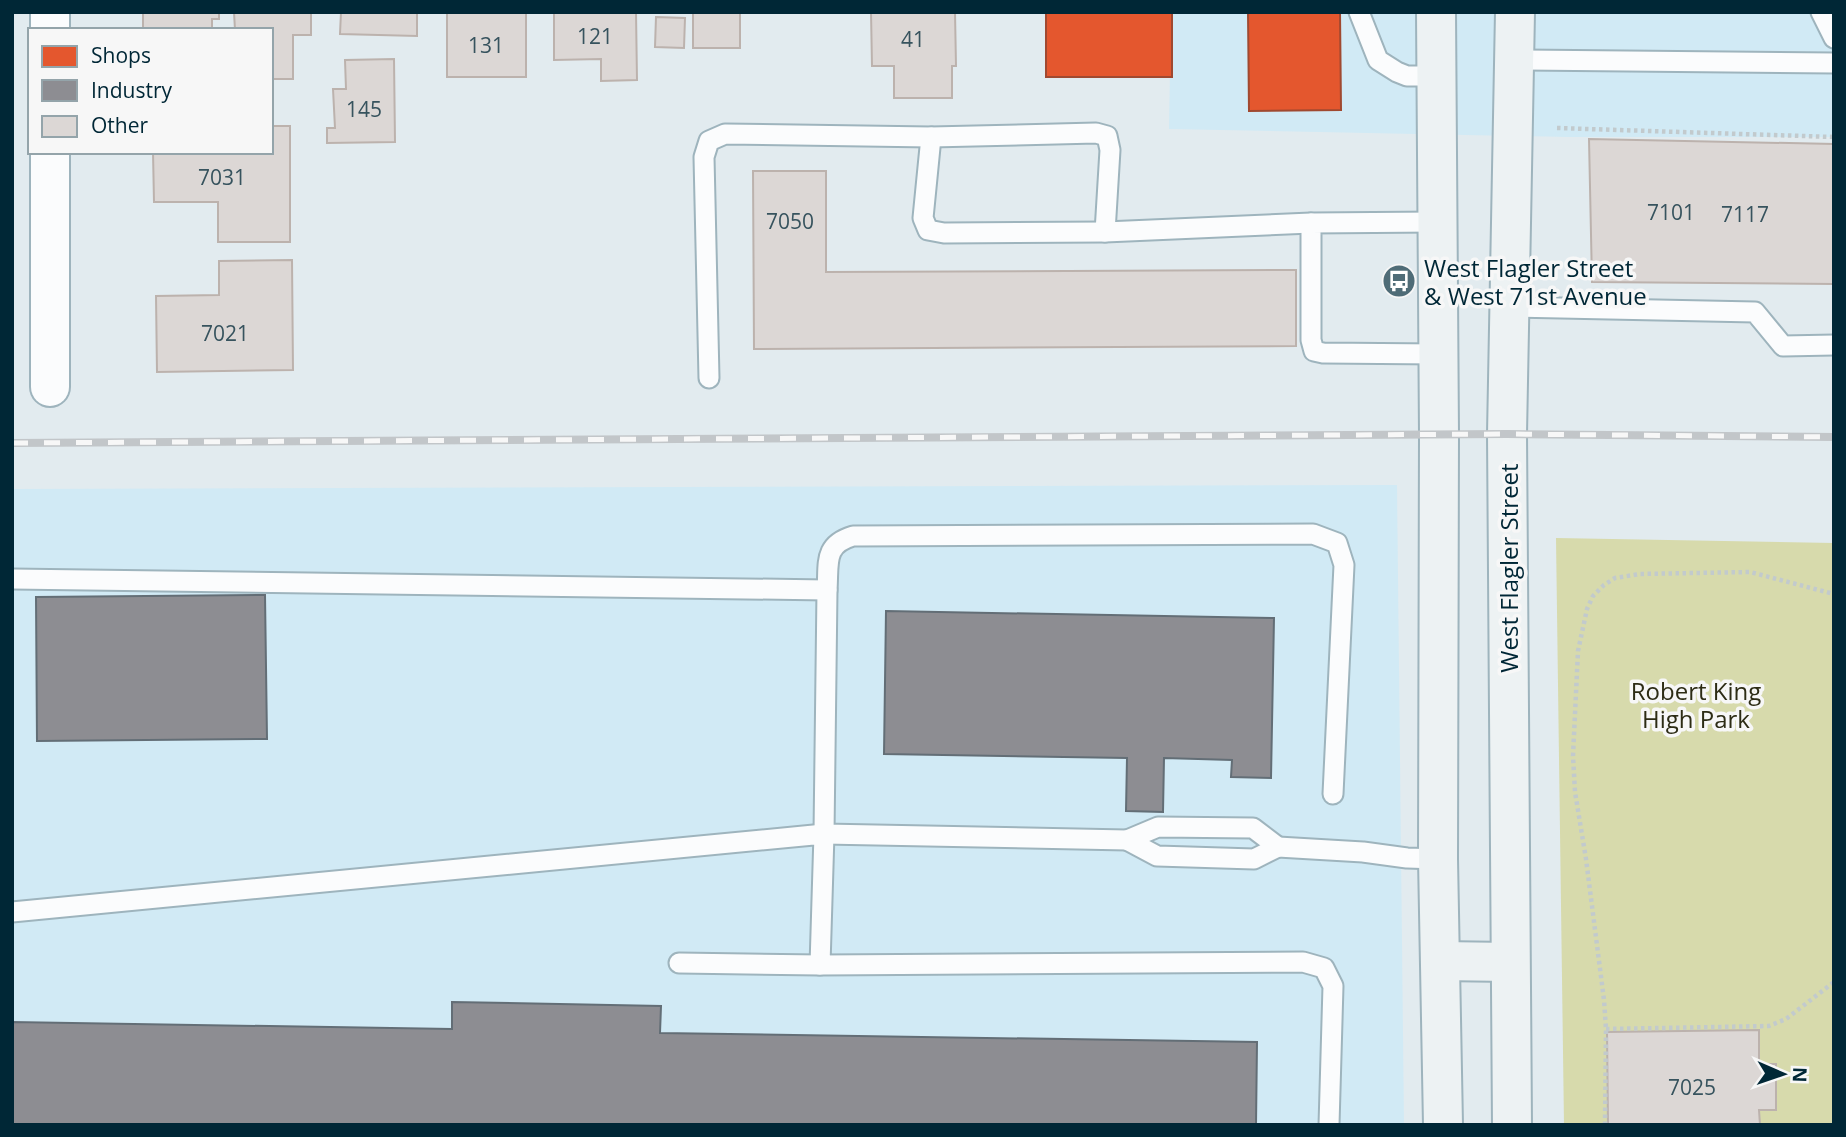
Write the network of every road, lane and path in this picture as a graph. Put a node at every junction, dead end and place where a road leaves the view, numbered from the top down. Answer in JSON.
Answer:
{"nodes":[{"id":1,"x":1359,"y":12,"type":"edge"},
{"id":2,"x":1436,"y":12,"type":"edge"},
{"id":3,"x":1515,"y":12,"type":"edge"},
{"id":4,"x":1821,"y":12,"type":"edge"},
{"id":5,"x":1834,"y":38,"type":"edge"},
{"id":6,"x":1514,"y":60,"type":"junction"},
{"id":7,"x":1834,"y":63,"type":"edge"},
{"id":8,"x":1436,"y":76,"type":"junction"},
{"id":9,"x":1557,"y":128,"type":"dead end"},
{"id":10,"x":931,"y":136,"type":"junction"},
{"id":11,"x":1834,"y":137,"type":"edge"},
{"id":12,"x":50,"y":154,"type":"edge"},
{"id":13,"x":1436,"y":222,"type":"junction"},
{"id":14,"x":1311,"y":223,"type":"junction"},
{"id":15,"x":1105,"y":232,"type":"junction"},
{"id":16,"x":1509,"y":307,"type":"junction"},
{"id":17,"x":1834,"y":345,"type":"edge"},
{"id":18,"x":1438,"y":354,"type":"junction"},
{"id":19,"x":709,"y":378,"type":"dead end"},
{"id":20,"x":50,"y":387,"type":"dead end"},
{"id":21,"x":12,"y":579,"type":"edge"},
{"id":22,"x":827,"y":590,"type":"junction"},
{"id":23,"x":1834,"y":594,"type":"edge"},
{"id":24,"x":1333,"y":794,"type":"dead end"},
{"id":25,"x":824,"y":834,"type":"junction"},
{"id":26,"x":1127,"y":840,"type":"junction"},
{"id":27,"x":1278,"y":848,"type":"junction"},
{"id":28,"x":1438,"y":859,"type":"junction"},
{"id":29,"x":12,"y":912,"type":"edge"},
{"id":30,"x":1440,"y":961,"type":"junction"},
{"id":31,"x":679,"y":962,"type":"dead end"},
{"id":32,"x":1510,"y":962,"type":"junction"},
{"id":33,"x":820,"y":965,"type":"junction"},
{"id":34,"x":1834,"y":982,"type":"edge"},
{"id":35,"x":1606,"y":1029,"type":"junction"},
{"id":36,"x":1329,"y":1125,"type":"edge"},
{"id":37,"x":1443,"y":1125,"type":"edge"},
{"id":38,"x":1512,"y":1125,"type":"edge"},
{"id":39,"x":1605,"y":1125,"type":"edge"}],
"edges":[{"from":1,"to":8,"type":"lane"},
{"from":2,"to":8,"type":"main road"},
{"from":3,"to":6,"type":"main road","name":"West Flagler Street"},
{"from":4,"to":5,"type":"lane"},
{"from":6,"to":7,"type":"lane"},
{"from":6,"to":16,"type":"main road","name":"West Flagler Street"},
{"from":8,"to":13,"type":"main road"},
{"from":9,"to":11,"type":"path"},
{"from":10,"to":15,"type":"lane"},
{"from":10,"to":15,"type":"lane"},
{"from":10,"to":19,"type":"lane"},
{"from":12,"to":20,"type":"street"},
{"from":13,"to":14,"type":"lane"},
{"from":13,"to":18,"type":"main road"},
{"from":14,"to":15,"type":"lane"},
{"from":14,"to":18,"type":"lane"},
{"from":16,"to":17,"type":"lane"},
{"from":16,"to":32,"type":"main road","name":"West Flagler Street"},
{"from":18,"to":28,"type":"main road"},
{"from":21,"to":22,"type":"lane"},
{"from":22,"to":24,"type":"lane"},
{"from":22,"to":25,"type":"lane"},
{"from":23,"to":35,"type":"path"},
{"from":25,"to":26,"type":"lane"},
{"from":25,"to":29,"type":"lane"},
{"from":25,"to":33,"type":"lane"},
{"from":26,"to":27,"type":"lane"},
{"from":26,"to":27,"type":"lane"},
{"from":27,"to":28,"type":"lane"},
{"from":28,"to":30,"type":"main road"},
{"from":30,"to":32,"type":"main road"},
{"from":30,"to":37,"type":"main road"},
{"from":31,"to":33,"type":"lane"},
{"from":32,"to":38,"type":"main road","name":"West Flagler Street"},
{"from":33,"to":36,"type":"lane"},
{"from":34,"to":35,"type":"path"},
{"from":35,"to":39,"type":"path"}]}
